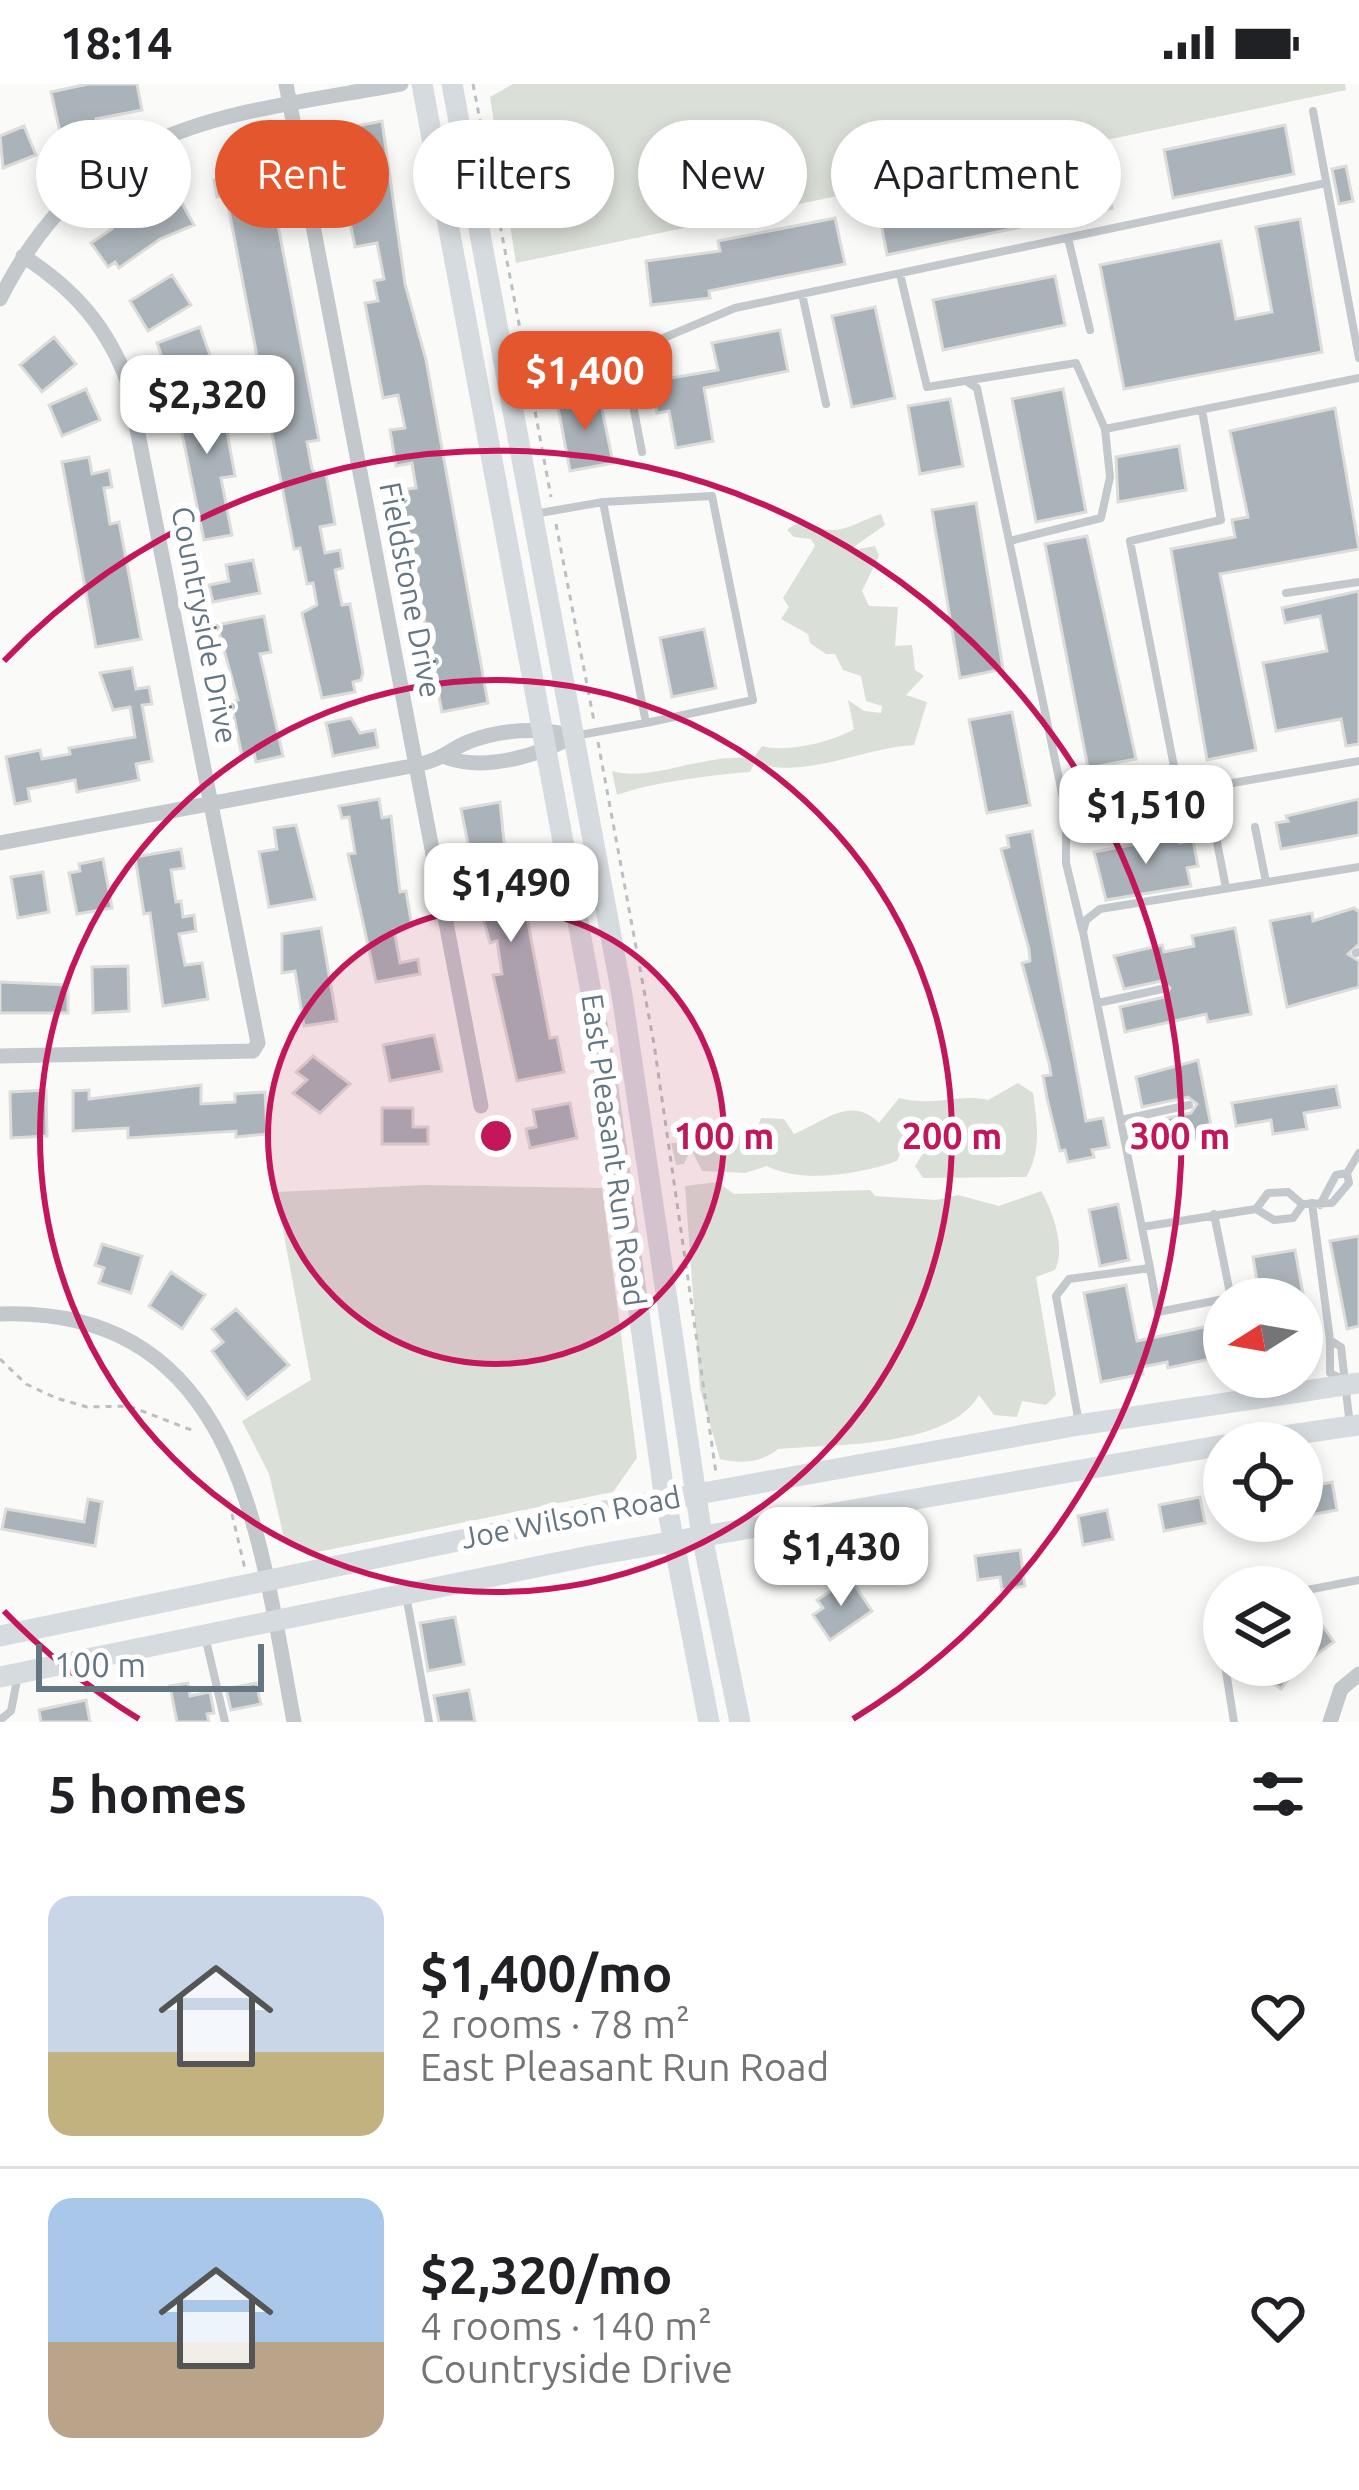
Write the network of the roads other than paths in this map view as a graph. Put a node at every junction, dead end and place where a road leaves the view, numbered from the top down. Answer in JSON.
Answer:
{"nodes":[{"id":1,"x":286,"y":84,"type":"edge"},
{"id":2,"x":401,"y":84,"type":"edge"},
{"id":3,"x":422,"y":84,"type":"edge"},
{"id":4,"x":452,"y":84,"type":"edge"},
{"id":5,"x":290,"y":104,"type":"junction"},
{"id":6,"x":1313,"y":111,"type":"dead end"},
{"id":7,"x":1326,"y":183,"type":"junction"},
{"id":8,"x":1068,"y":238,"type":"junction"},
{"id":9,"x":23,"y":256,"type":"junction"},
{"id":10,"x":900,"y":274,"type":"junction"},
{"id":11,"x":802,"y":294,"type":"junction"},
{"id":12,"x":0,"y":299,"type":"edge"},
{"id":13,"x":1090,"y":330,"type":"dead end"},
{"id":14,"x":622,"y":353,"type":"junction"},
{"id":15,"x":1359,"y":358,"type":"edge"},
{"id":16,"x":595,"y":368,"type":"junction"},
{"id":17,"x":1359,"y":378,"type":"edge"},
{"id":18,"x":508,"y":380,"type":"junction"},
{"id":19,"x":968,"y":382,"type":"junction"},
{"id":20,"x":479,"y":386,"type":"junction"},
{"id":21,"x":826,"y":404,"type":"dead end"},
{"id":22,"x":1202,"y":410,"type":"junction"},
{"id":23,"x":1105,"y":429,"type":"junction"},
{"id":24,"x":642,"y":452,"type":"dead end"},
{"id":25,"x":603,"y":502,"type":"junction"},
{"id":26,"x":532,"y":514,"type":"junction"},
{"id":27,"x":1009,"y":541,"type":"junction"},
{"id":28,"x":1359,"y":582,"type":"edge"},
{"id":29,"x":1286,"y":593,"type":"dead end"},
{"id":30,"x":646,"y":723,"type":"junction"},
{"id":31,"x":542,"y":727,"type":"junction"},
{"id":32,"x":573,"y":736,"type":"junction"},
{"id":33,"x":546,"y":751,"type":"junction"},
{"id":34,"x":448,"y":758,"type":"junction"},
{"id":35,"x":1359,"y":761,"type":"edge"},
{"id":36,"x":416,"y":765,"type":"junction"},
{"id":37,"x":1179,"y":793,"type":"junction"},
{"id":38,"x":212,"y":804,"type":"junction"},
{"id":39,"x":1066,"y":812,"type":"junction"},
{"id":40,"x":1256,"y":827,"type":"dead end"},
{"id":41,"x":1215,"y":832,"type":"dead end"},
{"id":42,"x":0,"y":843,"type":"edge"},
{"id":43,"x":1359,"y":867,"type":"edge"},
{"id":44,"x":1266,"y":882,"type":"junction"},
{"id":45,"x":1226,"y":888,"type":"junction"},
{"id":46,"x":1083,"y":932,"type":"junction"},
{"id":47,"x":1162,"y":989,"type":"dead end"},
{"id":48,"x":1098,"y":1003,"type":"junction"},
{"id":49,"x":0,"y":1056,"type":"edge"},
{"id":50,"x":1189,"y":1105,"type":"dead end"},
{"id":51,"x":481,"y":1106,"type":"dead end"},
{"id":52,"x":1121,"y":1120,"type":"junction"},
{"id":53,"x":1359,"y":1154,"type":"edge"},
{"id":54,"x":1312,"y":1204,"type":"junction"},
{"id":55,"x":1256,"y":1209,"type":"junction"},
{"id":56,"x":1214,"y":1214,"type":"junction"},
{"id":57,"x":1142,"y":1227,"type":"junction"},
{"id":58,"x":1150,"y":1268,"type":"junction"},
{"id":59,"x":1227,"y":1278,"type":"edge"},
{"id":60,"x":1203,"y":1303,"type":"edge"},
{"id":61,"x":0,"y":1314,"type":"edge"},
{"id":62,"x":1347,"y":1382,"type":"edge"},
{"id":63,"x":1079,"y":1424,"type":"junction"},
{"id":64,"x":1354,"y":1426,"type":"edge"},
{"id":65,"x":1323,"y":1430,"type":"edge"},
{"id":66,"x":1203,"y":1448,"type":"edge"},
{"id":67,"x":695,"y":1495,"type":"junction"},
{"id":68,"x":665,"y":1500,"type":"junction"},
{"id":69,"x":702,"y":1536,"type":"junction"},
{"id":70,"x":674,"y":1541,"type":"junction"},
{"id":71,"x":1359,"y":1580,"type":"edge"},
{"id":72,"x":257,"y":1581,"type":"junction"},
{"id":73,"x":1323,"y":1587,"type":"edge"},
{"id":74,"x":405,"y":1594,"type":"junction"},
{"id":75,"x":275,"y":1619,"type":"junction"},
{"id":76,"x":205,"y":1634,"type":"junction"},
{"id":77,"x":8,"y":1635,"type":"edge"},
{"id":78,"x":1359,"y":1674,"type":"edge"},
{"id":79,"x":9,"y":1675,"type":"edge"},
{"id":80,"x":1229,"y":1686,"type":"edge"},
{"id":81,"x":0,"y":1720,"type":"edge"},
{"id":82,"x":225,"y":1722,"type":"edge"},
{"id":83,"x":294,"y":1722,"type":"edge"},
{"id":84,"x":429,"y":1722,"type":"edge"},
{"id":85,"x":709,"y":1722,"type":"edge"},
{"id":86,"x":740,"y":1722,"type":"edge"},
{"id":87,"x":1234,"y":1722,"type":"edge"},
{"id":88,"x":1330,"y":1722,"type":"edge"}],
"edges":[{"from":1,"to":5,"type":"street","name":"Fieldstone Drive"},
{"from":2,"to":5,"type":"street"},
{"from":3,"to":20,"type":"main road","name":"East Pleasant Run Road"},
{"from":4,"to":18,"type":"main road","name":"East Pleasant Run Road"},
{"from":5,"to":9,"type":"street"},
{"from":5,"to":36,"type":"street","name":"Fieldstone Drive"},
{"from":6,"to":7,"type":"lane"},
{"from":7,"to":8,"type":"lane"},
{"from":7,"to":15,"type":"lane"},
{"from":8,"to":10,"type":"lane"},
{"from":8,"to":13,"type":"lane"},
{"from":9,"to":12,"type":"street"},
{"from":9,"to":38,"type":"street","name":"Countryside Drive"},
{"from":10,"to":11,"type":"lane"},
{"from":10,"to":19,"type":"lane"},
{"from":11,"to":14,"type":"lane"},
{"from":11,"to":21,"type":"lane"},
{"from":14,"to":16,"type":"lane"},
{"from":14,"to":24,"type":"lane"},
{"from":16,"to":18,"type":"lane"},
{"from":16,"to":18,"type":"lane"},
{"from":17,"to":22,"type":"lane"},
{"from":18,"to":20,"type":"main road"},
{"from":18,"to":26,"type":"main road","name":"East Pleasant Run Road"},
{"from":19,"to":23,"type":"lane"},
{"from":19,"to":27,"type":"lane"},
{"from":20,"to":31,"type":"main road","name":"East Pleasant Run Road"},
{"from":22,"to":23,"type":"lane"},
{"from":22,"to":37,"type":"lane"},
{"from":23,"to":27,"type":"lane"},
{"from":25,"to":26,"type":"lane"},
{"from":25,"to":30,"type":"lane"},
{"from":25,"to":30,"type":"lane"},
{"from":26,"to":32,"type":"main road","name":"East Pleasant Run Road"},
{"from":27,"to":39,"type":"lane"},
{"from":28,"to":29,"type":"lane"},
{"from":30,"to":32,"type":"lane"},
{"from":31,"to":32,"type":"street"},
{"from":31,"to":33,"type":"main road","name":"East Pleasant Run Road"},
{"from":31,"to":34,"type":"street"},
{"from":32,"to":33,"type":"street"},
{"from":32,"to":67,"type":"main road","name":"East Pleasant Run Road"},
{"from":33,"to":34,"type":"street"},
{"from":33,"to":68,"type":"main road","name":"East Pleasant Run Road"},
{"from":34,"to":36,"type":"street"},
{"from":35,"to":37,"type":"lane"},
{"from":36,"to":38,"type":"street"},
{"from":36,"to":51,"type":"street","name":"Fieldstone Drive"},
{"from":37,"to":39,"type":"lane"},
{"from":38,"to":42,"type":"street"},
{"from":38,"to":49,"type":"street","name":"Countryside Drive"},
{"from":39,"to":46,"type":"lane"},
{"from":40,"to":44,"type":"lane"},
{"from":41,"to":45,"type":"lane"},
{"from":43,"to":44,"type":"lane"},
{"from":44,"to":45,"type":"lane"},
{"from":45,"to":46,"type":"lane"},
{"from":46,"to":48,"type":"lane"},
{"from":47,"to":48,"type":"lane"},
{"from":48,"to":52,"type":"lane"},
{"from":50,"to":52,"type":"lane"},
{"from":52,"to":57,"type":"lane"},
{"from":53,"to":54,"type":"lane"},
{"from":54,"to":55,"type":"lane"},
{"from":54,"to":55,"type":"lane"},
{"from":54,"to":62,"type":"lane"},
{"from":55,"to":56,"type":"lane"},
{"from":56,"to":57,"type":"lane"},
{"from":56,"to":59,"type":"lane"},
{"from":57,"to":58,"type":"lane"},
{"from":58,"to":60,"type":"lane"},
{"from":58,"to":63,"type":"lane"},
{"from":61,"to":72,"type":"street"},
{"from":62,"to":63,"type":"main road","name":"Joe Wilson Road"},
{"from":62,"to":64,"type":"lane"},
{"from":63,"to":67,"type":"main road","name":"Joe Wilson Road"},
{"from":64,"to":65,"type":"main road"},
{"from":66,"to":69,"type":"main road","name":"Joe Wilson Road"},
{"from":67,"to":68,"type":"main road","name":"Joe Wilson Road"},
{"from":67,"to":69,"type":"main road","name":"East Pleasant Run Road"},
{"from":68,"to":70,"type":"main road","name":"East Pleasant Run Road"},
{"from":68,"to":72,"type":"main road","name":"Joe Wilson Road"},
{"from":69,"to":70,"type":"main road","name":"Joe Wilson Road"},
{"from":69,"to":86,"type":"main road","name":"East Pleasant Run Road"},
{"from":70,"to":74,"type":"main road","name":"Joe Wilson Road"},
{"from":70,"to":85,"type":"main road","name":"East Pleasant Run Road"},
{"from":71,"to":73,"type":"lane"},
{"from":72,"to":75,"type":"street"},
{"from":72,"to":77,"type":"main road","name":"Joe Wilson Road"},
{"from":74,"to":75,"type":"main road","name":"Joe Wilson Road"},
{"from":74,"to":84,"type":"lane"},
{"from":75,"to":76,"type":"main road","name":"Joe Wilson Road"},
{"from":75,"to":83,"type":"street"},
{"from":76,"to":79,"type":"main road","name":"Joe Wilson Road"},
{"from":76,"to":82,"type":"lane"},
{"from":77,"to":79,"type":"main road"},
{"from":78,"to":88,"type":"street"},
{"from":79,"to":81,"type":"lane"},
{"from":80,"to":87,"type":"lane"}]}
